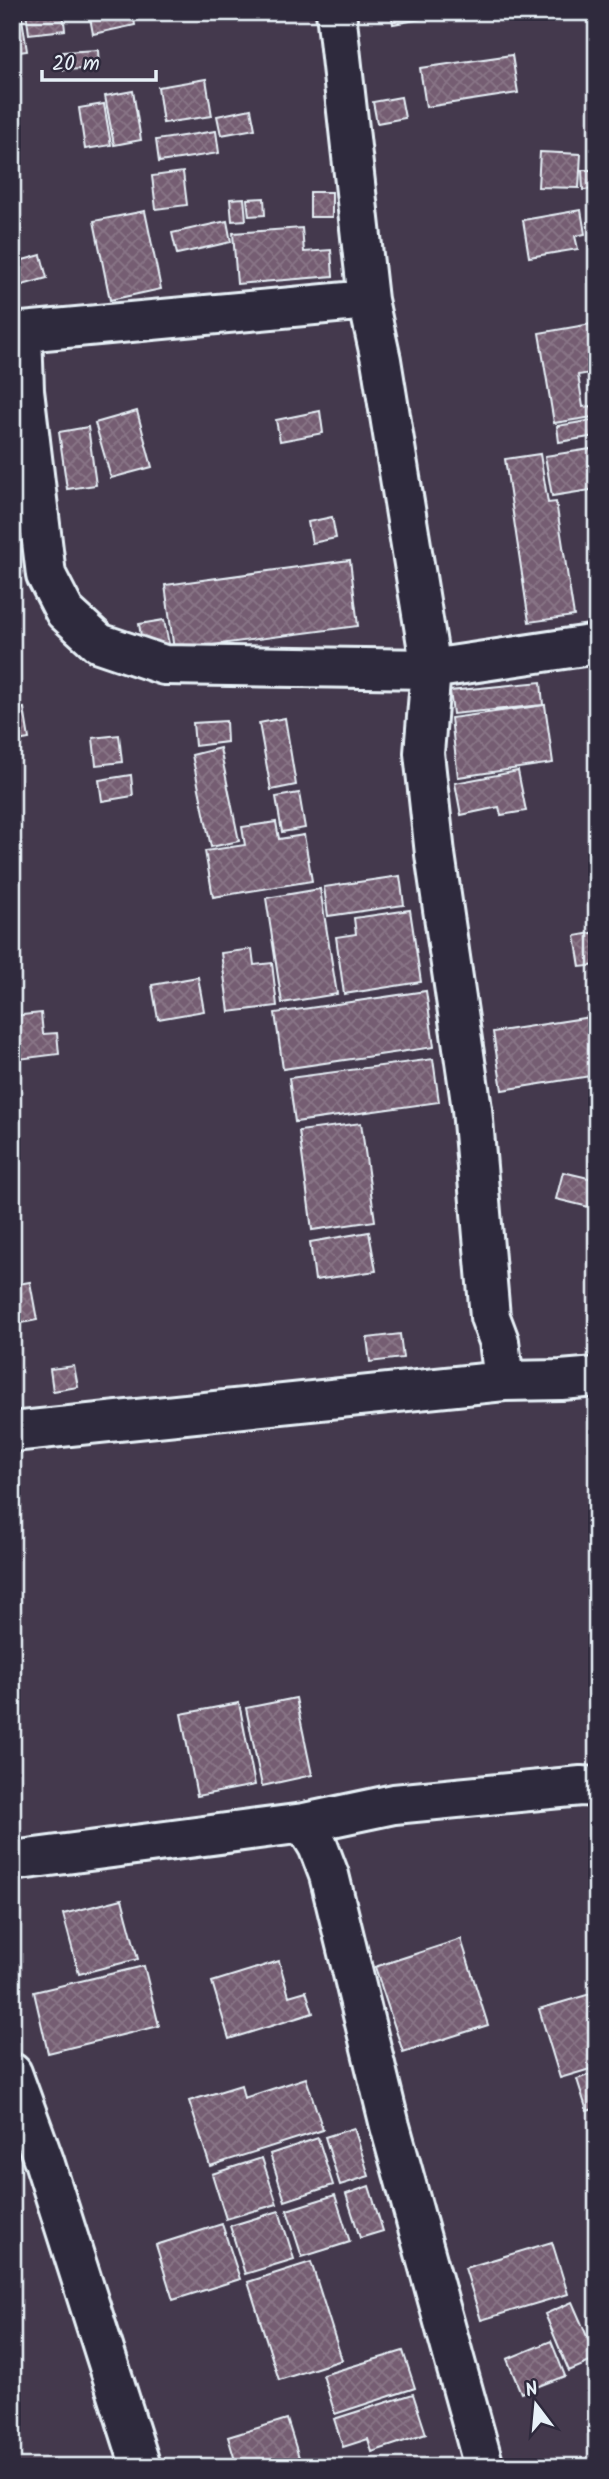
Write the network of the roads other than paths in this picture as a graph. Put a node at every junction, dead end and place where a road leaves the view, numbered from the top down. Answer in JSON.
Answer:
{"nodes":[{"id":1,"x":336,"y":12,"type":"edge"},
{"id":2,"x":368,"y":300,"type":"junction"},
{"id":3,"x":17,"y":333,"type":"edge"},
{"id":4,"x":597,"y":643,"type":"edge"},
{"id":5,"x":431,"y":669,"type":"junction"},
{"id":6,"x":597,"y":1377,"type":"edge"},
{"id":7,"x":504,"y":1381,"type":"junction"},
{"id":8,"x":12,"y":1433,"type":"edge"},
{"id":9,"x":597,"y":1787,"type":"edge"},
{"id":10,"x":304,"y":1823,"type":"junction"},
{"id":11,"x":12,"y":1861,"type":"edge"},
{"id":12,"x":12,"y":2073,"type":"edge"},
{"id":13,"x":141,"y":2467,"type":"edge"},
{"id":14,"x":484,"y":2467,"type":"edge"}],
"edges":[{"from":1,"to":2,"type":"street"},
{"from":2,"to":3,"type":"street"},
{"from":2,"to":5,"type":"street"},
{"from":3,"to":5,"type":"street"},
{"from":4,"to":5,"type":"street"},
{"from":5,"to":7,"type":"street"},
{"from":6,"to":7,"type":"street"},
{"from":7,"to":8,"type":"street"},
{"from":9,"to":10,"type":"street"},
{"from":10,"to":11,"type":"street"},
{"from":10,"to":14,"type":"street"},
{"from":12,"to":13,"type":"street"}]}
